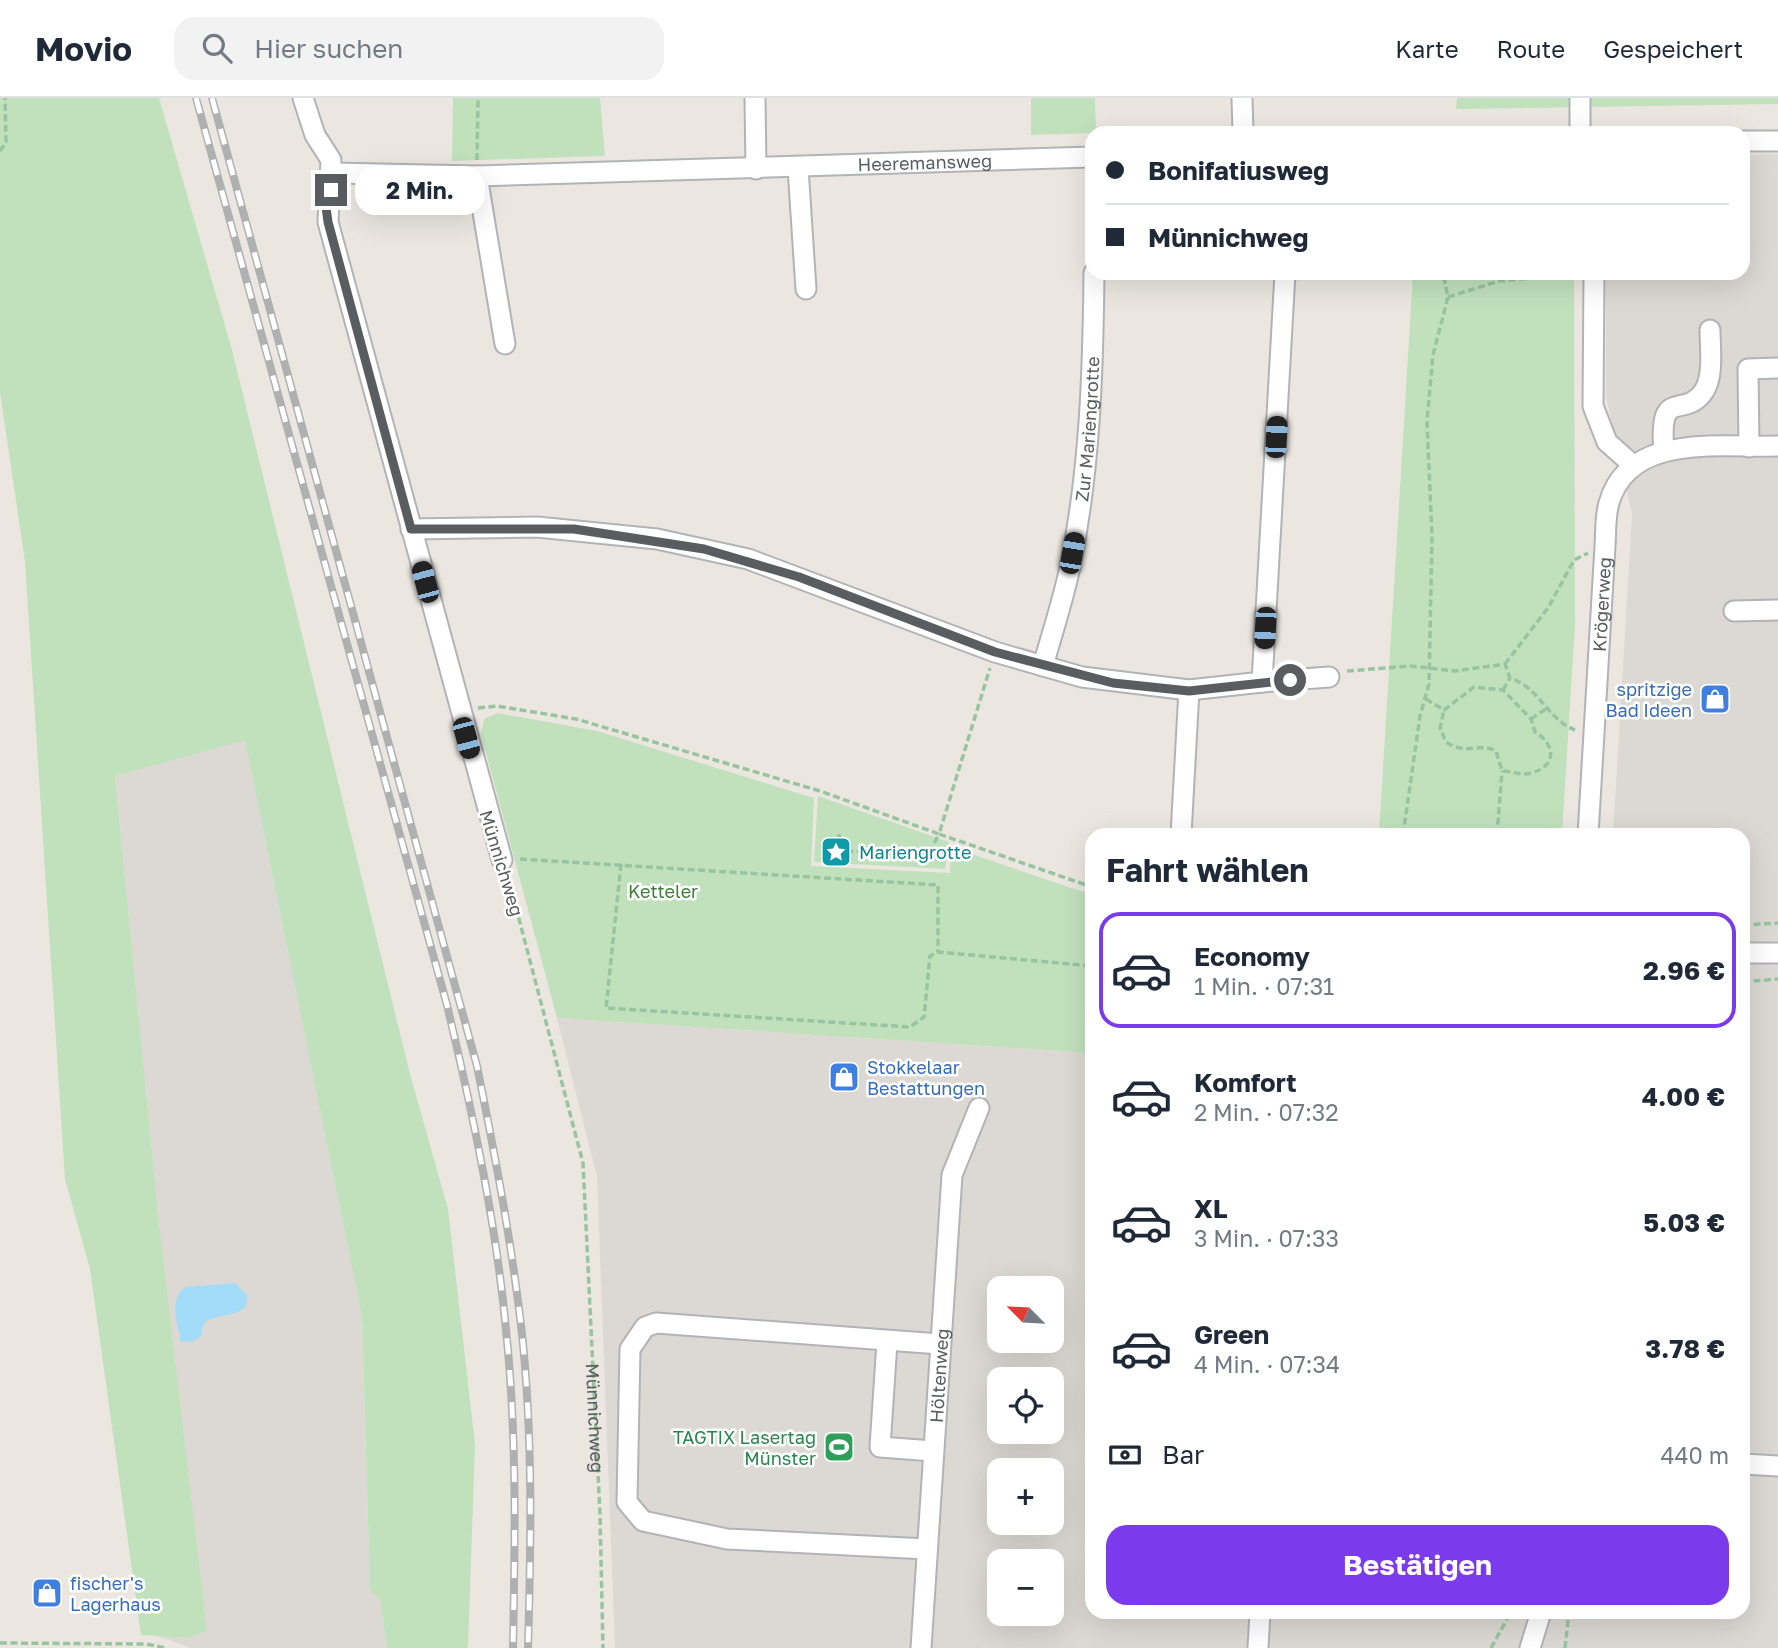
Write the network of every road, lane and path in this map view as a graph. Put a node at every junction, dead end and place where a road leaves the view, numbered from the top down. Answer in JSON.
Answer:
{"nodes":[{"id":1,"x":5,"y":98,"type":"edge"},
{"id":2,"x":303,"y":98,"type":"edge"},
{"id":3,"x":478,"y":98,"type":"edge"},
{"id":4,"x":755,"y":98,"type":"edge"},
{"id":5,"x":1242,"y":98,"type":"edge"},
{"id":6,"x":1580,"y":98,"type":"edge"},
{"id":7,"x":1243,"y":126,"type":"edge"},
{"id":8,"x":1580,"y":126,"type":"edge"},
{"id":9,"x":1750,"y":141,"type":"edge"},
{"id":10,"x":1778,"y":141,"type":"edge"},
{"id":11,"x":0,"y":151,"type":"edge"},
{"id":12,"x":1085,"y":157,"type":"edge"},
{"id":13,"x":798,"y":168,"type":"junction"},
{"id":14,"x":756,"y":169,"type":"junction"},
{"id":15,"x":333,"y":173,"type":"junction"},
{"id":16,"x":477,"y":176,"type":"junction"},
{"id":17,"x":1094,"y":280,"type":"edge"},
{"id":18,"x":1285,"y":280,"type":"edge"},
{"id":19,"x":1444,"y":280,"type":"edge"},
{"id":20,"x":1510,"y":280,"type":"edge"},
{"id":21,"x":1594,"y":280,"type":"edge"},
{"id":22,"x":806,"y":289,"type":"dead end"},
{"id":23,"x":1448,"y":297,"type":"junction"},
{"id":24,"x":1710,"y":330,"type":"dead end"},
{"id":25,"x":505,"y":344,"type":"dead end"},
{"id":26,"x":1778,"y":368,"type":"edge"},
{"id":27,"x":1778,"y":446,"type":"edge"},
{"id":28,"x":1749,"y":447,"type":"junction"},
{"id":29,"x":1664,"y":451,"type":"junction"},
{"id":30,"x":1633,"y":465,"type":"junction"},
{"id":31,"x":411,"y":529,"type":"junction"},
{"id":32,"x":1605,"y":546,"type":"junction"},
{"id":33,"x":1778,"y":610,"type":"edge"},
{"id":34,"x":1734,"y":611,"type":"dead end"},
{"id":35,"x":995,"y":652,"type":"junction"},
{"id":36,"x":1505,"y":664,"type":"junction"},
{"id":37,"x":1043,"y":666,"type":"junction"},
{"id":38,"x":1429,"y":670,"type":"junction"},
{"id":39,"x":1329,"y":677,"type":"joint"},
{"id":40,"x":1510,"y":678,"type":"junction"},
{"id":41,"x":1262,"y":682,"type":"junction"},
{"id":42,"x":1503,"y":690,"type":"junction"},
{"id":43,"x":1189,"y":691,"type":"junction"},
{"id":44,"x":1426,"y":699,"type":"junction"},
{"id":45,"x":1547,"y":708,"type":"junction"},
{"id":46,"x":1444,"y":710,"type":"junction"},
{"id":47,"x":460,"y":715,"type":"junction"},
{"id":48,"x":1531,"y":719,"type":"junction"},
{"id":49,"x":1594,"y":737,"type":"junction"},
{"id":50,"x":1502,"y":771,"type":"junction"},
{"id":51,"x":1181,"y":828,"type":"edge"},
{"id":52,"x":1405,"y":828,"type":"edge"},
{"id":53,"x":1498,"y":828,"type":"edge"},
{"id":54,"x":1588,"y":828,"type":"edge"},
{"id":55,"x":839,"y":834,"type":"dead end"},
{"id":56,"x":939,"y":834,"type":"junction"},
{"id":57,"x":502,"y":860,"type":"junction"},
{"id":58,"x":621,"y":864,"type":"junction"},
{"id":59,"x":1085,"y":885,"type":"edge"},
{"id":60,"x":1778,"y":923,"type":"edge"},
{"id":61,"x":1750,"y":925,"type":"edge"},
{"id":62,"x":938,"y":952,"type":"junction"},
{"id":63,"x":1750,"y":953,"type":"edge"},
{"id":64,"x":1778,"y":953,"type":"edge"},
{"id":65,"x":1085,"y":965,"type":"edge"},
{"id":66,"x":1778,"y":979,"type":"edge"},
{"id":67,"x":1750,"y":981,"type":"edge"},
{"id":68,"x":979,"y":1108,"type":"dead end"},
{"id":69,"x":887,"y":1342,"type":"junction"},
{"id":70,"x":940,"y":1344,"type":"junction"},
{"id":71,"x":933,"y":1451,"type":"junction"},
{"id":72,"x":1750,"y":1464,"type":"edge"},
{"id":73,"x":1778,"y":1466,"type":"edge"},
{"id":74,"x":927,"y":1549,"type":"junction"},
{"id":75,"x":1260,"y":1619,"type":"edge"},
{"id":76,"x":1507,"y":1619,"type":"edge"},
{"id":77,"x":1539,"y":1619,"type":"edge"},
{"id":78,"x":1568,"y":1619,"type":"edge"},
{"id":79,"x":0,"y":1643,"type":"edge"},
{"id":80,"x":166,"y":1648,"type":"edge"},
{"id":81,"x":603,"y":1648,"type":"edge"},
{"id":82,"x":921,"y":1648,"type":"edge"},
{"id":83,"x":1258,"y":1648,"type":"edge"},
{"id":84,"x":1492,"y":1648,"type":"edge"},
{"id":85,"x":1530,"y":1648,"type":"edge"},
{"id":86,"x":1565,"y":1648,"type":"edge"}],
"edges":[{"from":1,"to":11,"type":"path"},
{"from":2,"to":15,"type":"street"},
{"from":3,"to":16,"type":"path"},
{"from":4,"to":14,"type":"street"},
{"from":5,"to":7,"type":"street"},
{"from":6,"to":8,"type":"street"},
{"from":9,"to":10,"type":"street"},
{"from":12,"to":13,"type":"street","name":"Heeremansweg"},
{"from":13,"to":14,"type":"street","name":"Heeremansweg"},
{"from":13,"to":22,"type":"street"},
{"from":14,"to":16,"type":"street","name":"Heeremansweg"},
{"from":15,"to":16,"type":"street","name":"Heeremansweg"},
{"from":15,"to":31,"type":"street","name":"Münnichweg"},
{"from":16,"to":25,"type":"street"},
{"from":17,"to":37,"type":"street","name":"Zur Mariengrotte"},
{"from":18,"to":41,"type":"street"},
{"from":19,"to":23,"type":"path"},
{"from":20,"to":23,"type":"path"},
{"from":21,"to":30,"type":"street"},
{"from":23,"to":38,"type":"path"},
{"from":24,"to":29,"type":"street"},
{"from":26,"to":28,"type":"street"},
{"from":27,"to":28,"type":"street"},
{"from":28,"to":29,"type":"street"},
{"from":29,"to":30,"type":"street"},
{"from":30,"to":32,"type":"street","name":"Krögerweg"},
{"from":31,"to":35,"type":"street"},
{"from":31,"to":47,"type":"street","name":"Münnichweg"},
{"from":32,"to":36,"type":"path"},
{"from":32,"to":49,"type":"street","name":"Krögerweg"},
{"from":33,"to":34,"type":"street"},
{"from":35,"to":37,"type":"street"},
{"from":35,"to":56,"type":"path"},
{"from":36,"to":38,"type":"path"},
{"from":36,"to":40,"type":"path"},
{"from":37,"to":43,"type":"street"},
{"from":38,"to":39,"type":"path"},
{"from":38,"to":44,"type":"path"},
{"from":39,"to":41,"type":"street"},
{"from":40,"to":42,"type":"path"},
{"from":40,"to":45,"type":"path"},
{"from":41,"to":43,"type":"street"},
{"from":42,"to":46,"type":"path"},
{"from":42,"to":48,"type":"path"},
{"from":43,"to":51,"type":"street"},
{"from":44,"to":46,"type":"path"},
{"from":44,"to":52,"type":"path"},
{"from":45,"to":48,"type":"path"},
{"from":45,"to":49,"type":"path"},
{"from":46,"to":50,"type":"path"},
{"from":47,"to":56,"type":"path"},
{"from":47,"to":57,"type":"street","name":"Münnichweg"},
{"from":48,"to":50,"type":"path"},
{"from":49,"to":54,"type":"street","name":"Krögerweg"},
{"from":50,"to":53,"type":"path"},
{"from":55,"to":56,"type":"path"},
{"from":56,"to":59,"type":"path"},
{"from":57,"to":58,"type":"path"},
{"from":57,"to":81,"type":"path","name":"Münnichweg"},
{"from":58,"to":62,"type":"path"},
{"from":58,"to":62,"type":"path"},
{"from":60,"to":61,"type":"path"},
{"from":62,"to":65,"type":"path"},
{"from":63,"to":64,"type":"street"},
{"from":66,"to":67,"type":"path"},
{"from":68,"to":70,"type":"street","name":"Höltenweg"},
{"from":69,"to":70,"type":"street"},
{"from":69,"to":71,"type":"street"},
{"from":69,"to":74,"type":"street"},
{"from":70,"to":71,"type":"street","name":"Höltenweg"},
{"from":71,"to":74,"type":"street","name":"Höltenweg"},
{"from":72,"to":73,"type":"street"},
{"from":74,"to":82,"type":"street","name":"Höltenweg"},
{"from":75,"to":83,"type":"street"},
{"from":76,"to":84,"type":"path"},
{"from":77,"to":85,"type":"street"},
{"from":78,"to":86,"type":"path"},
{"from":79,"to":80,"type":"path"}]}
